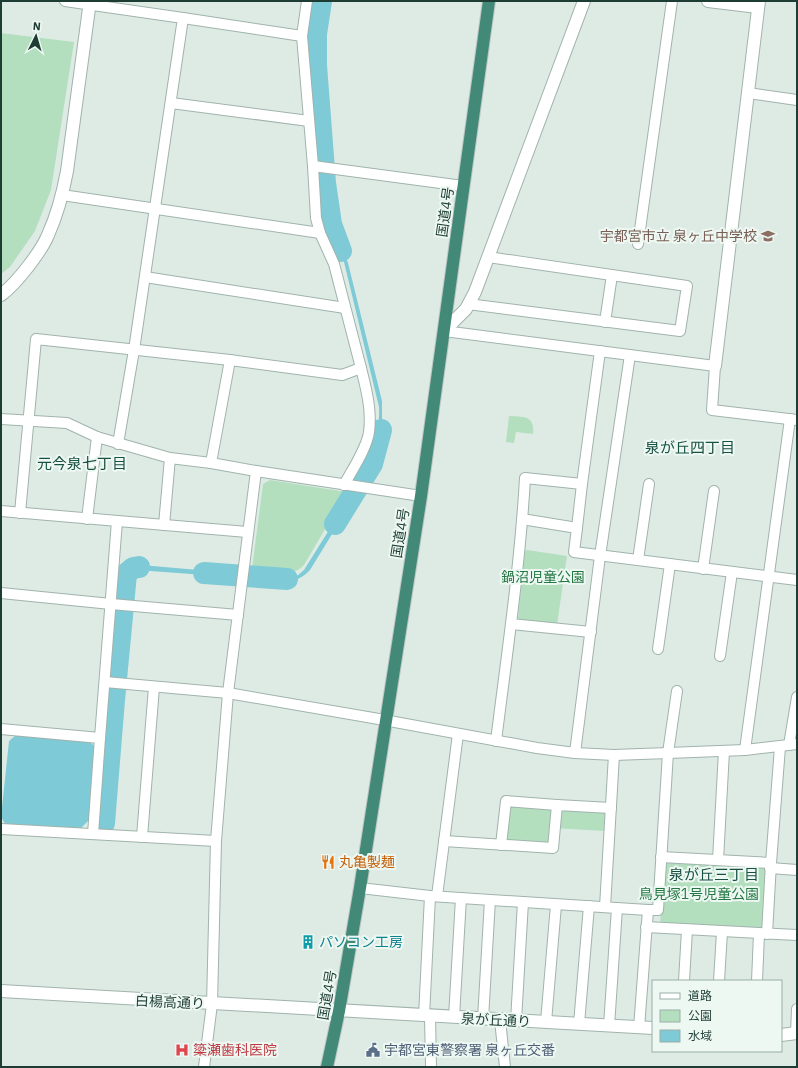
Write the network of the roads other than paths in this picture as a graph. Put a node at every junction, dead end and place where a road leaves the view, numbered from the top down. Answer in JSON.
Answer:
{"nodes":[{"id":1,"x":65,"y":1,"type":"edge"},
{"id":2,"x":307,"y":1,"type":"edge"},
{"id":3,"x":489,"y":1,"type":"edge"},
{"id":4,"x":584,"y":1,"type":"edge"},
{"id":5,"x":672,"y":1,"type":"edge"},
{"id":6,"x":708,"y":1,"type":"edge"},
{"id":7,"x":89,"y":2,"type":"edge"},
{"id":8,"x":758,"y":4,"type":"edge"},
{"id":9,"x":183,"y":18,"type":"junction"},
{"id":10,"x":302,"y":36,"type":"junction"},
{"id":11,"x":748,"y":93,"type":"junction"},
{"id":12,"x":797,"y":100,"type":"edge"},
{"id":13,"x":171,"y":103,"type":"junction"},
{"id":14,"x":309,"y":121,"type":"junction"},
{"id":15,"x":313,"y":166,"type":"junction"},
{"id":16,"x":463,"y":186,"type":"junction"},
{"id":17,"x":62,"y":195,"type":"junction"},
{"id":18,"x":155,"y":209,"type":"junction"},
{"id":19,"x":320,"y":233,"type":"junction"},
{"id":20,"x":638,"y":244,"type":"dead end"},
{"id":21,"x":488,"y":257,"type":"junction"},
{"id":22,"x":612,"y":275,"type":"junction"},
{"id":23,"x":144,"y":277,"type":"junction"},
{"id":24,"x":1,"y":295,"type":"edge"},
{"id":25,"x":468,"y":304,"type":"junction"},
{"id":26,"x":345,"y":308,"type":"junction"},
{"id":27,"x":605,"y":322,"type":"junction"},
{"id":28,"x":444,"y":331,"type":"junction"},
{"id":29,"x":134,"y":350,"type":"junction"},
{"id":30,"x":600,"y":351,"type":"junction"},
{"id":31,"x":630,"y":355,"type":"junction"},
{"id":32,"x":230,"y":360,"type":"junction"},
{"id":33,"x":715,"y":366,"type":"junction"},
{"id":34,"x":361,"y":368,"type":"junction"},
{"id":35,"x":1,"y":419,"type":"edge"},
{"id":36,"x":793,"y":420,"type":"edge"},
{"id":37,"x":29,"y":421,"type":"junction"},
{"id":38,"x":97,"y":437,"type":"junction"},
{"id":39,"x":118,"y":444,"type":"junction"},
{"id":40,"x":170,"y":458,"type":"junction"},
{"id":41,"x":210,"y":463,"type":"junction"},
{"id":42,"x":256,"y":471,"type":"junction"},
{"id":43,"x":582,"y":484,"type":"junction"},
{"id":44,"x":649,"y":484,"type":"dead end"},
{"id":45,"x":344,"y":485,"type":"junction"},
{"id":46,"x":714,"y":492,"type":"dead end"},
{"id":47,"x":421,"y":496,"type":"junction"},
{"id":48,"x":1,"y":511,"type":"edge"},
{"id":49,"x":20,"y":513,"type":"junction"},
{"id":50,"x":87,"y":519,"type":"junction"},
{"id":51,"x":522,"y":519,"type":"junction"},
{"id":52,"x":117,"y":521,"type":"junction"},
{"id":53,"x":164,"y":525,"type":"junction"},
{"id":54,"x":576,"y":528,"type":"junction"},
{"id":55,"x":247,"y":532,"type":"junction"},
{"id":56,"x":600,"y":556,"type":"junction"},
{"id":57,"x":638,"y":560,"type":"junction"},
{"id":58,"x":670,"y":564,"type":"junction"},
{"id":59,"x":703,"y":569,"type":"junction"},
{"id":60,"x":732,"y":572,"type":"junction"},
{"id":61,"x":769,"y":577,"type":"junction"},
{"id":62,"x":797,"y":580,"type":"edge"},
{"id":63,"x":1,"y":593,"type":"edge"},
{"id":64,"x":111,"y":604,"type":"junction"},
{"id":65,"x":238,"y":615,"type":"junction"},
{"id":66,"x":511,"y":624,"type":"junction"},
{"id":67,"x":591,"y":632,"type":"junction"},
{"id":68,"x":658,"y":648,"type":"dead end"},
{"id":69,"x":720,"y":656,"type":"dead end"},
{"id":70,"x":104,"y":682,"type":"junction"},
{"id":71,"x":154,"y":687,"type":"junction"},
{"id":72,"x":677,"y":690,"type":"dead end"},
{"id":73,"x":228,"y":693,"type":"junction"},
{"id":74,"x":797,"y":697,"type":"edge"},
{"id":75,"x":386,"y":720,"type":"junction"},
{"id":76,"x":1,"y":729,"type":"edge"},
{"id":77,"x":458,"y":734,"type":"junction"},
{"id":78,"x":100,"y":738,"type":"junction"},
{"id":79,"x":496,"y":741,"type":"junction"},
{"id":80,"x":789,"y":746,"type":"edge"},
{"id":81,"x":745,"y":750,"type":"junction"},
{"id":82,"x":724,"y":751,"type":"junction"},
{"id":83,"x":575,"y":753,"type":"junction"},
{"id":84,"x":668,"y":753,"type":"junction"},
{"id":85,"x":614,"y":755,"type":"junction"},
{"id":86,"x":557,"y":805,"type":"junction"},
{"id":87,"x":611,"y":808,"type":"junction"},
{"id":88,"x":1,"y":829,"type":"edge"},
{"id":89,"x":93,"y":834,"type":"junction"},
{"id":90,"x":142,"y":837,"type":"junction"},
{"id":91,"x":216,"y":841,"type":"junction"},
{"id":92,"x":444,"y":841,"type":"junction"},
{"id":93,"x":501,"y":845,"type":"junction"},
{"id":94,"x":661,"y":857,"type":"junction"},
{"id":95,"x":718,"y":860,"type":"junction"},
{"id":96,"x":770,"y":866,"type":"junction"},
{"id":97,"x":797,"y":870,"type":"edge"},
{"id":98,"x":360,"y":888,"type":"junction"},
{"id":99,"x":434,"y":896,"type":"junction"},
{"id":100,"x":461,"y":898,"type":"junction"},
{"id":101,"x":490,"y":900,"type":"junction"},
{"id":102,"x":523,"y":902,"type":"junction"},
{"id":103,"x":556,"y":904,"type":"junction"},
{"id":104,"x":589,"y":906,"type":"junction"},
{"id":105,"x":605,"y":907,"type":"junction"},
{"id":106,"x":617,"y":908,"type":"junction"},
{"id":107,"x":648,"y":910,"type":"junction"},
{"id":108,"x":646,"y":927,"type":"junction"},
{"id":109,"x":687,"y":930,"type":"junction"},
{"id":110,"x":722,"y":932,"type":"junction"},
{"id":111,"x":763,"y":934,"type":"junction"},
{"id":112,"x":797,"y":935,"type":"edge"},
{"id":113,"x":684,"y":980,"type":"edge"},
{"id":114,"x":719,"y":980,"type":"edge"},
{"id":115,"x":757,"y":980,"type":"edge"},
{"id":116,"x":1,"y":991,"type":"edge"},
{"id":117,"x":212,"y":1004,"type":"junction"},
{"id":118,"x":797,"y":1009,"type":"edge"},
{"id":119,"x":339,"y":1012,"type":"junction"},
{"id":120,"x":427,"y":1016,"type":"junction"},
{"id":121,"x":454,"y":1018,"type":"junction"},
{"id":122,"x":483,"y":1019,"type":"junction"},
{"id":123,"x":500,"y":1020,"type":"junction"},
{"id":124,"x":516,"y":1021,"type":"junction"},
{"id":125,"x":546,"y":1022,"type":"junction"},
{"id":126,"x":579,"y":1024,"type":"junction"},
{"id":127,"x":609,"y":1026,"type":"junction"},
{"id":128,"x":639,"y":1028,"type":"junction"},
{"id":129,"x":652,"y":1028,"type":"edge"},
{"id":130,"x":797,"y":1033,"type":"edge"},
{"id":131,"x":782,"y":1035,"type":"edge"},
{"id":132,"x":204,"y":1067,"type":"edge"},
{"id":133,"x":327,"y":1067,"type":"edge"},
{"id":134,"x":431,"y":1067,"type":"edge"},
{"id":135,"x":505,"y":1067,"type":"edge"}],
"edges":[{"from":1,"to":7,"type":"street"},
{"from":2,"to":10,"type":"street"},
{"from":3,"to":16,"type":"highway","name":"国道4号"},
{"from":4,"to":21,"type":"street"},
{"from":5,"to":20,"type":"street"},
{"from":6,"to":8,"type":"street"},
{"from":7,"to":9,"type":"street"},
{"from":7,"to":17,"type":"street"},
{"from":8,"to":11,"type":"street"},
{"from":9,"to":10,"type":"street"},
{"from":9,"to":13,"type":"street"},
{"from":10,"to":14,"type":"street"},
{"from":11,"to":12,"type":"street"},
{"from":11,"to":33,"type":"street"},
{"from":13,"to":14,"type":"street"},
{"from":13,"to":18,"type":"street"},
{"from":14,"to":15,"type":"street"},
{"from":15,"to":16,"type":"street"},
{"from":15,"to":19,"type":"street"},
{"from":16,"to":28,"type":"highway","name":"国道4号"},
{"from":17,"to":18,"type":"street"},
{"from":17,"to":24,"type":"street"},
{"from":18,"to":19,"type":"street"},
{"from":18,"to":23,"type":"street"},
{"from":19,"to":26,"type":"street"},
{"from":21,"to":22,"type":"street"},
{"from":21,"to":25,"type":"street"},
{"from":22,"to":27,"type":"street"},
{"from":22,"to":27,"type":"street"},
{"from":23,"to":26,"type":"street"},
{"from":23,"to":29,"type":"street"},
{"from":25,"to":27,"type":"street"},
{"from":25,"to":28,"type":"street"},
{"from":26,"to":34,"type":"street"},
{"from":28,"to":30,"type":"street"},
{"from":28,"to":47,"type":"highway","name":"国道4号"},
{"from":29,"to":32,"type":"street"},
{"from":29,"to":37,"type":"street"},
{"from":29,"to":39,"type":"street"},
{"from":30,"to":31,"type":"street"},
{"from":30,"to":43,"type":"street"},
{"from":31,"to":33,"type":"street"},
{"from":31,"to":56,"type":"street"},
{"from":32,"to":34,"type":"street"},
{"from":32,"to":41,"type":"street"},
{"from":33,"to":36,"type":"street"},
{"from":34,"to":45,"type":"street"},
{"from":35,"to":37,"type":"street"},
{"from":36,"to":61,"type":"street"},
{"from":37,"to":38,"type":"street"},
{"from":37,"to":49,"type":"street"},
{"from":38,"to":39,"type":"street"},
{"from":38,"to":50,"type":"street"},
{"from":39,"to":40,"type":"street"},
{"from":40,"to":41,"type":"street"},
{"from":40,"to":53,"type":"street"},
{"from":41,"to":42,"type":"street"},
{"from":42,"to":45,"type":"street"},
{"from":42,"to":55,"type":"street"},
{"from":43,"to":51,"type":"street"},
{"from":43,"to":54,"type":"street"},
{"from":44,"to":57,"type":"street"},
{"from":45,"to":47,"type":"street"},
{"from":46,"to":59,"type":"street"},
{"from":47,"to":75,"type":"highway","name":"国道4号"},
{"from":48,"to":49,"type":"street"},
{"from":49,"to":50,"type":"street"},
{"from":50,"to":52,"type":"street"},
{"from":51,"to":54,"type":"street"},
{"from":51,"to":66,"type":"street"},
{"from":52,"to":53,"type":"street"},
{"from":52,"to":64,"type":"street"},
{"from":53,"to":55,"type":"street"},
{"from":54,"to":56,"type":"street"},
{"from":55,"to":65,"type":"street"},
{"from":56,"to":57,"type":"street"},
{"from":56,"to":67,"type":"street"},
{"from":57,"to":58,"type":"street"},
{"from":58,"to":59,"type":"street"},
{"from":58,"to":68,"type":"street"},
{"from":59,"to":60,"type":"street"},
{"from":60,"to":61,"type":"street"},
{"from":60,"to":69,"type":"street"},
{"from":61,"to":62,"type":"street"},
{"from":61,"to":81,"type":"street"},
{"from":63,"to":64,"type":"street"},
{"from":64,"to":65,"type":"street"},
{"from":64,"to":70,"type":"street"},
{"from":65,"to":73,"type":"street"},
{"from":66,"to":67,"type":"street"},
{"from":66,"to":79,"type":"street"},
{"from":67,"to":83,"type":"street"},
{"from":70,"to":71,"type":"street"},
{"from":70,"to":78,"type":"street"},
{"from":71,"to":73,"type":"street"},
{"from":71,"to":90,"type":"street"},
{"from":72,"to":84,"type":"street"},
{"from":73,"to":75,"type":"street"},
{"from":73,"to":91,"type":"street"},
{"from":74,"to":80,"type":"street"},
{"from":75,"to":77,"type":"street"},
{"from":75,"to":98,"type":"highway","name":"国道4号"},
{"from":76,"to":78,"type":"street"},
{"from":77,"to":79,"type":"street"},
{"from":77,"to":92,"type":"street"},
{"from":78,"to":89,"type":"street"},
{"from":79,"to":83,"type":"street"},
{"from":80,"to":81,"type":"street"},
{"from":80,"to":96,"type":"street"},
{"from":81,"to":82,"type":"street"},
{"from":82,"to":84,"type":"street"},
{"from":82,"to":95,"type":"street"},
{"from":83,"to":85,"type":"street"},
{"from":84,"to":85,"type":"street"},
{"from":84,"to":94,"type":"street"},
{"from":85,"to":87,"type":"street"},
{"from":86,"to":87,"type":"street"},
{"from":86,"to":93,"type":"street"},
{"from":86,"to":93,"type":"street"},
{"from":87,"to":105,"type":"street"},
{"from":88,"to":89,"type":"street"},
{"from":89,"to":90,"type":"street"},
{"from":90,"to":91,"type":"street"},
{"from":91,"to":117,"type":"street"},
{"from":92,"to":93,"type":"street"},
{"from":92,"to":99,"type":"street"},
{"from":94,"to":95,"type":"street"},
{"from":94,"to":107,"type":"street"},
{"from":95,"to":96,"type":"street"},
{"from":96,"to":97,"type":"street"},
{"from":96,"to":111,"type":"street"},
{"from":98,"to":99,"type":"street"},
{"from":98,"to":119,"type":"highway","name":"国道4号"},
{"from":99,"to":100,"type":"street"},
{"from":99,"to":120,"type":"street"},
{"from":100,"to":101,"type":"street"},
{"from":100,"to":121,"type":"street"},
{"from":101,"to":102,"type":"street"},
{"from":101,"to":122,"type":"street"},
{"from":102,"to":103,"type":"street"},
{"from":102,"to":124,"type":"street"},
{"from":103,"to":104,"type":"street"},
{"from":103,"to":125,"type":"street"},
{"from":104,"to":105,"type":"street"},
{"from":104,"to":126,"type":"street"},
{"from":105,"to":106,"type":"street"},
{"from":106,"to":107,"type":"street"},
{"from":106,"to":127,"type":"street"},
{"from":107,"to":108,"type":"street"},
{"from":108,"to":109,"type":"street"},
{"from":108,"to":128,"type":"street"},
{"from":109,"to":110,"type":"street"},
{"from":109,"to":113,"type":"street"},
{"from":110,"to":111,"type":"street"},
{"from":110,"to":114,"type":"street"},
{"from":111,"to":112,"type":"street"},
{"from":111,"to":115,"type":"street"},
{"from":116,"to":117,"type":"street","name":"白楊高通り"},
{"from":117,"to":119,"type":"street","name":"白楊高通り"},
{"from":117,"to":132,"type":"street"},
{"from":118,"to":130,"type":"street"},
{"from":119,"to":120,"type":"street","name":"泉が丘通り"},
{"from":119,"to":133,"type":"highway","name":"国道4号"},
{"from":120,"to":121,"type":"street","name":"泉が丘通り"},
{"from":120,"to":134,"type":"street"},
{"from":121,"to":122,"type":"street","name":"泉が丘通り"},
{"from":122,"to":123,"type":"street","name":"泉が丘通り"},
{"from":123,"to":124,"type":"street","name":"泉が丘通り"},
{"from":123,"to":135,"type":"street"},
{"from":124,"to":125,"type":"street","name":"泉が丘通り"},
{"from":125,"to":126,"type":"street","name":"泉が丘通り"},
{"from":126,"to":127,"type":"street","name":"泉が丘通り"},
{"from":127,"to":128,"type":"street","name":"泉が丘通り"},
{"from":128,"to":129,"type":"street","name":"泉が丘通り"},
{"from":130,"to":131,"type":"street"}]}
